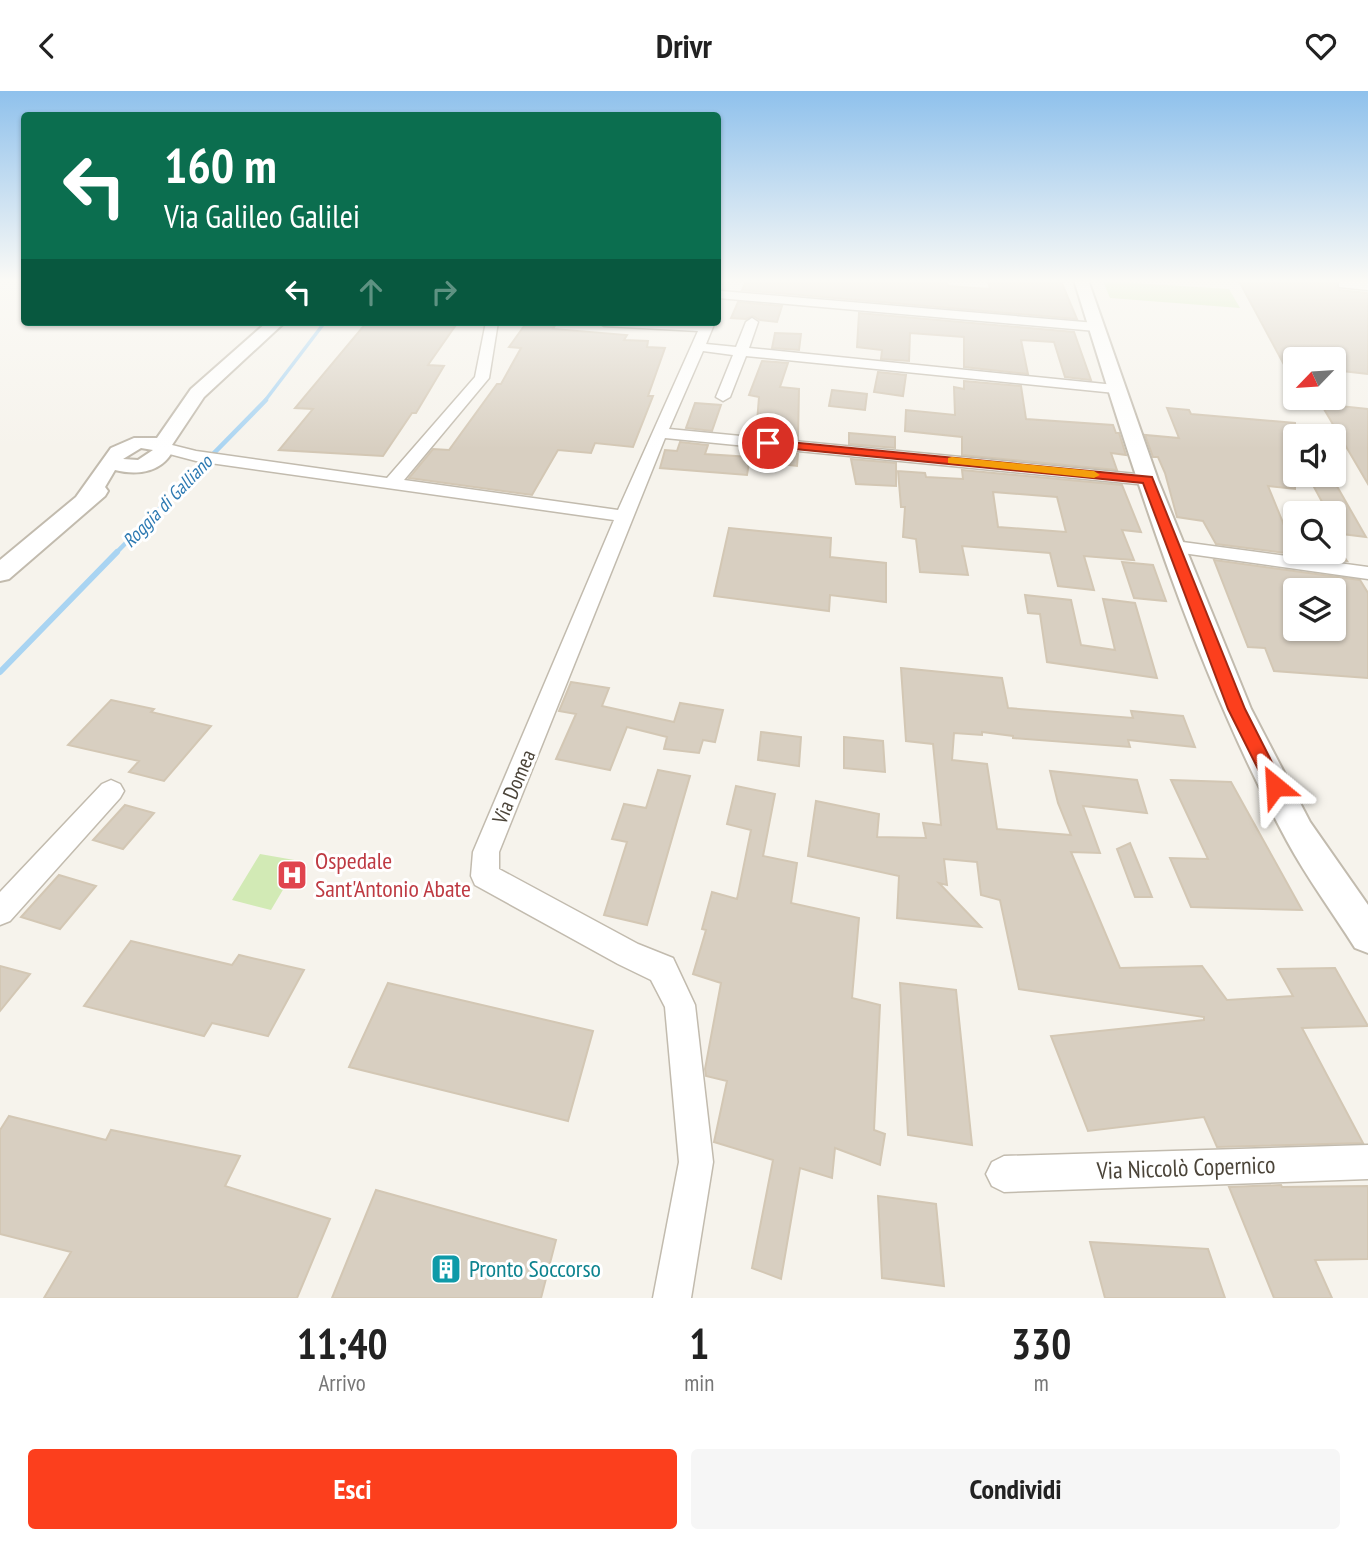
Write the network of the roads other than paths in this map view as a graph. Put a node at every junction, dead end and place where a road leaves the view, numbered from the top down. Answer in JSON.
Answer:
{"nodes":[{"id":1,"x":261,"y":336,"type":"edge"},
{"id":2,"x":489,"y":336,"type":"edge"},
{"id":3,"x":703,"y":336,"type":"edge"},
{"id":4,"x":711,"y":336,"type":"edge"},
{"id":5,"x":745,"y":336,"type":"edge"},
{"id":6,"x":1099,"y":336,"type":"edge"},
{"id":7,"x":738,"y":351,"type":"junction"},
{"id":8,"x":1115,"y":389,"type":"junction"},
{"id":9,"x":723,"y":397,"type":"dead end"},
{"id":10,"x":659,"y":433,"type":"junction"},
{"id":11,"x":158,"y":448,"type":"junction"},
{"id":12,"x":1147,"y":479,"type":"junction"},
{"id":13,"x":391,"y":484,"type":"junction"},
{"id":14,"x":626,"y":516,"type":"junction"},
{"id":15,"x":1175,"y":547,"type":"junction"},
{"id":16,"x":0,"y":573,"type":"edge"},
{"id":17,"x":1368,"y":573,"type":"edge"},
{"id":18,"x":110,"y":791,"type":"dead end"},
{"id":19,"x":0,"y":912,"type":"edge"},
{"id":20,"x":1368,"y":936,"type":"edge"},
{"id":21,"x":1368,"y":1162,"type":"edge"},
{"id":22,"x":1004,"y":1174,"type":"dead end"},
{"id":23,"x":672,"y":1298,"type":"edge"}],
"edges":[{"from":1,"to":11,"type":"street"},
{"from":2,"to":13,"type":"street"},
{"from":3,"to":10,"type":"street","name":"Via Domea"},
{"from":4,"to":7,"type":"street"},
{"from":5,"to":7,"type":"street"},
{"from":6,"to":8,"type":"street"},
{"from":7,"to":8,"type":"street"},
{"from":7,"to":9,"type":"street"},
{"from":8,"to":12,"type":"street"},
{"from":10,"to":12,"type":"street"},
{"from":10,"to":14,"type":"street","name":"Via Domea"},
{"from":11,"to":13,"type":"street"},
{"from":11,"to":16,"type":"street"},
{"from":12,"to":15,"type":"street"},
{"from":13,"to":14,"type":"street"},
{"from":14,"to":23,"type":"street","name":"Via Domea"},
{"from":15,"to":17,"type":"street"},
{"from":15,"to":20,"type":"street"},
{"from":18,"to":19,"type":"street"},
{"from":21,"to":22,"type":"street","name":"Via Niccolò Copernico"}]}
